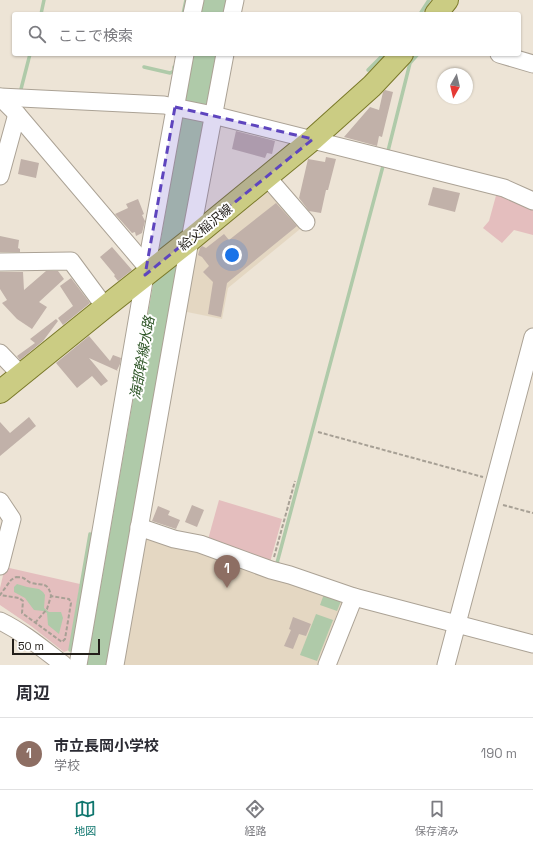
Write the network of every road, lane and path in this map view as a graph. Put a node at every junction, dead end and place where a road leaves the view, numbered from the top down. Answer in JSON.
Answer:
{"nodes":[{"id":1,"x":195,"y":0,"type":"edge"},
{"id":2,"x":235,"y":0,"type":"edge"},
{"id":3,"x":447,"y":0,"type":"edge"},
{"id":4,"x":192,"y":12,"type":"edge"},
{"id":5,"x":232,"y":12,"type":"edge"},
{"id":6,"x":438,"y":12,"type":"edge"},
{"id":7,"x":185,"y":56,"type":"edge"},
{"id":8,"x":225,"y":56,"type":"edge"},
{"id":9,"x":400,"y":56,"type":"edge"},
{"id":10,"x":506,"y":56,"type":"edge"},
{"id":11,"x":533,"y":64,"type":"edge"},
{"id":12,"x":0,"y":97,"type":"edge"},
{"id":13,"x":178,"y":108,"type":"junction"},
{"id":14,"x":17,"y":114,"type":"junction"},
{"id":15,"x":211,"y":114,"type":"junction"},
{"id":16,"x":313,"y":139,"type":"junction"},
{"id":17,"x":0,"y":176,"type":"edge"},
{"id":18,"x":267,"y":178,"type":"junction"},
{"id":19,"x":533,"y":201,"type":"edge"},
{"id":20,"x":306,"y":222,"type":"dead end"},
{"id":21,"x":187,"y":242,"type":"junction"},
{"id":22,"x":0,"y":262,"type":"edge"},
{"id":23,"x":149,"y":270,"type":"junction"},
{"id":24,"x":105,"y":306,"type":"junction"},
{"id":25,"x":533,"y":337,"type":"edge"},
{"id":26,"x":0,"y":353,"type":"edge"},
{"id":27,"x":21,"y":375,"type":"junction"},
{"id":28,"x":0,"y":392,"type":"edge"},
{"id":29,"x":318,"y":432,"type":"dead end"},
{"id":30,"x":495,"y":480,"type":"junction"},
{"id":31,"x":295,"y":481,"type":"dead end"},
{"id":32,"x":0,"y":501,"type":"edge"},
{"id":33,"x":489,"y":501,"type":"junction"},
{"id":34,"x":533,"y":513,"type":"edge"},
{"id":35,"x":139,"y":527,"type":"junction"},
{"id":36,"x":0,"y":566,"type":"edge"},
{"id":37,"x":271,"y":570,"type":"junction"},
{"id":38,"x":51,"y":596,"type":"junction"},
{"id":39,"x":354,"y":597,"type":"junction"},
{"id":40,"x":0,"y":621,"type":"edge"},
{"id":41,"x":35,"y":623,"type":"junction"},
{"id":42,"x":457,"y":624,"type":"junction"},
{"id":43,"x":533,"y":644,"type":"edge"},
{"id":44,"x":64,"y":665,"type":"edge"},
{"id":45,"x":78,"y":665,"type":"edge"},
{"id":46,"x":115,"y":665,"type":"edge"},
{"id":47,"x":327,"y":665,"type":"edge"},
{"id":48,"x":446,"y":665,"type":"edge"}],
"edges":[{"from":1,"to":4,"type":"street"},
{"from":2,"to":5,"type":"street"},
{"from":3,"to":6,"type":"main road"},
{"from":7,"to":13,"type":"street"},
{"from":8,"to":15,"type":"street"},
{"from":9,"to":16,"type":"main road","name":"給父稲沢線"},
{"from":10,"to":11,"type":"street"},
{"from":12,"to":13,"type":"street"},
{"from":12,"to":14,"type":"street"},
{"from":13,"to":15,"type":"street"},
{"from":13,"to":23,"type":"street"},
{"from":14,"to":17,"type":"street"},
{"from":14,"to":23,"type":"street"},
{"from":15,"to":16,"type":"street"},
{"from":15,"to":21,"type":"street"},
{"from":16,"to":18,"type":"main road","name":"給父稲沢線"},
{"from":16,"to":19,"type":"street"},
{"from":18,"to":20,"type":"street"},
{"from":18,"to":21,"type":"main road","name":"給父稲沢線"},
{"from":21,"to":23,"type":"main road","name":"給父稲沢線"},
{"from":21,"to":35,"type":"street"},
{"from":22,"to":24,"type":"street"},
{"from":23,"to":24,"type":"main road","name":"給父稲沢線"},
{"from":23,"to":45,"type":"street"},
{"from":24,"to":27,"type":"main road","name":"給父稲沢線"},
{"from":25,"to":30,"type":"street"},
{"from":26,"to":27,"type":"street"},
{"from":27,"to":28,"type":"main road","name":"給父稲沢線"},
{"from":29,"to":30,"type":"path"},
{"from":30,"to":33,"type":"street"},
{"from":31,"to":37,"type":"path"},
{"from":32,"to":36,"type":"street"},
{"from":33,"to":34,"type":"path"},
{"from":33,"to":42,"type":"street"},
{"from":35,"to":37,"type":"street"},
{"from":35,"to":46,"type":"street"},
{"from":37,"to":39,"type":"street"},
{"from":38,"to":41,"type":"path"},
{"from":38,"to":41,"type":"path"},
{"from":38,"to":41,"type":"path"},
{"from":39,"to":42,"type":"street"},
{"from":39,"to":47,"type":"street"},
{"from":40,"to":44,"type":"street"},
{"from":42,"to":43,"type":"street"},
{"from":42,"to":48,"type":"street"}]}
